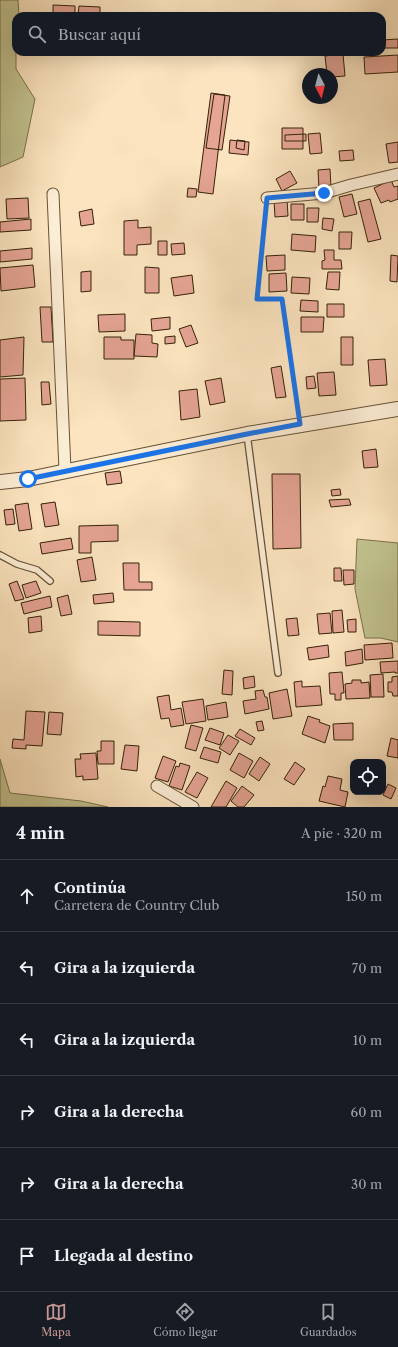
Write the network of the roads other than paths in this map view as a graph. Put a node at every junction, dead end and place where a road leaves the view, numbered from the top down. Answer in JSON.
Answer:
{"nodes":[{"id":1,"x":398,"y":174,"type":"edge"},
{"id":2,"x":53,"y":194,"type":"dead end"},
{"id":3,"x":267,"y":198,"type":"road end"},
{"id":4,"x":398,"y":408,"type":"edge"},
{"id":5,"x":247,"y":434,"type":"junction"},
{"id":6,"x":65,"y":470,"type":"junction"},
{"id":7,"x":0,"y":482,"type":"edge"},
{"id":8,"x":0,"y":554,"type":"edge"},
{"id":9,"x":50,"y":582,"type":"dead end"},
{"id":10,"x":278,"y":673,"type":"dead end"},
{"id":11,"x":157,"y":786,"type":"dead end"},
{"id":12,"x":193,"y":807,"type":"edge"}],
"edges":[{"from":1,"to":3,"type":"street"},
{"from":2,"to":6,"type":"street"},
{"from":4,"to":5,"type":"street"},
{"from":5,"to":6,"type":"street"},
{"from":5,"to":10,"type":"lane"},
{"from":6,"to":7,"type":"street"},
{"from":8,"to":9,"type":"lane"},
{"from":11,"to":12,"type":"street"}]}
